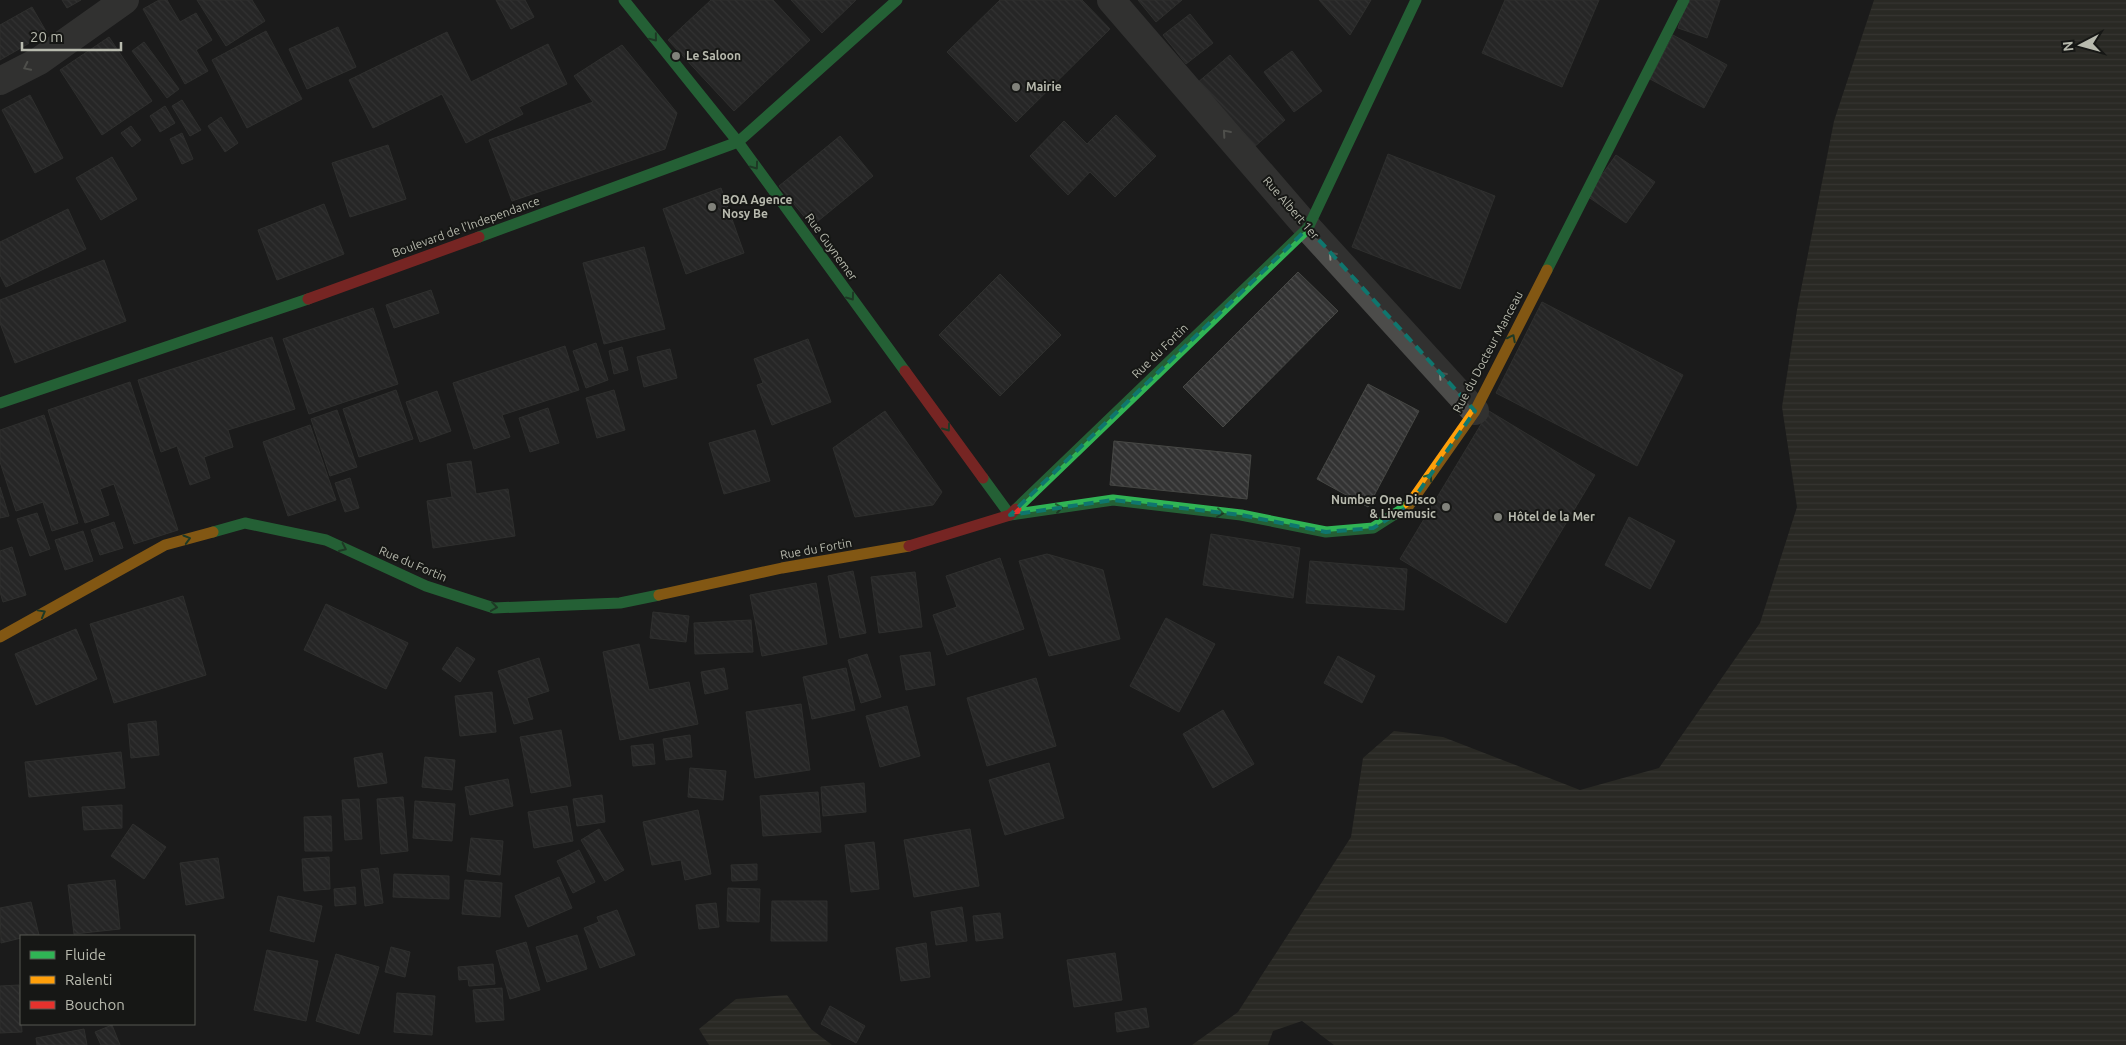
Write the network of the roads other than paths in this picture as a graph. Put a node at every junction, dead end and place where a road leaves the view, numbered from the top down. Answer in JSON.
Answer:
{"nodes":[{"id":1,"x":125,"y":0,"type":"edge"},
{"id":2,"x":624,"y":0,"type":"edge"},
{"id":3,"x":897,"y":0,"type":"edge"},
{"id":4,"x":1111,"y":0,"type":"edge"},
{"id":5,"x":1416,"y":0,"type":"edge"},
{"id":6,"x":1684,"y":0,"type":"edge"},
{"id":7,"x":0,"y":81,"type":"edge"},
{"id":8,"x":738,"y":142,"type":"junction"},
{"id":9,"x":1308,"y":228,"type":"junction"},
{"id":10,"x":0,"y":403,"type":"edge"},
{"id":11,"x":1475,"y":411,"type":"junction"},
{"id":12,"x":1010,"y":515,"type":"junction"},
{"id":13,"x":0,"y":637,"type":"edge"}],
"edges":[{"from":1,"to":7,"type":"street","one_way":true},
{"from":2,"to":8,"type":"street","name":"Rue Guynemer","one_way":true},
{"from":3,"to":8,"type":"street","name":"Boulevard de l'Independance"},
{"from":9,"to":4,"type":"street","name":"Rue Albert 1er","one_way":true},
{"from":5,"to":9,"type":"street","name":"Rue du Fortin"},
{"from":11,"to":6,"type":"street","name":"Rue du Docteur Manceau","one_way":true},
{"from":8,"to":10,"type":"street","name":"Boulevard de l'Independance"},
{"from":8,"to":12,"type":"street","name":"Rue Guynemer","one_way":true},
{"from":11,"to":9,"type":"street","name":"Rue Albert 1er","one_way":true},
{"from":9,"to":12,"type":"street","name":"Rue du Fortin"},
{"from":12,"to":11,"type":"street","name":"Rue du Docteur Manceau","one_way":true},
{"from":13,"to":12,"type":"street","name":"Rue du Fortin","one_way":true}]}
